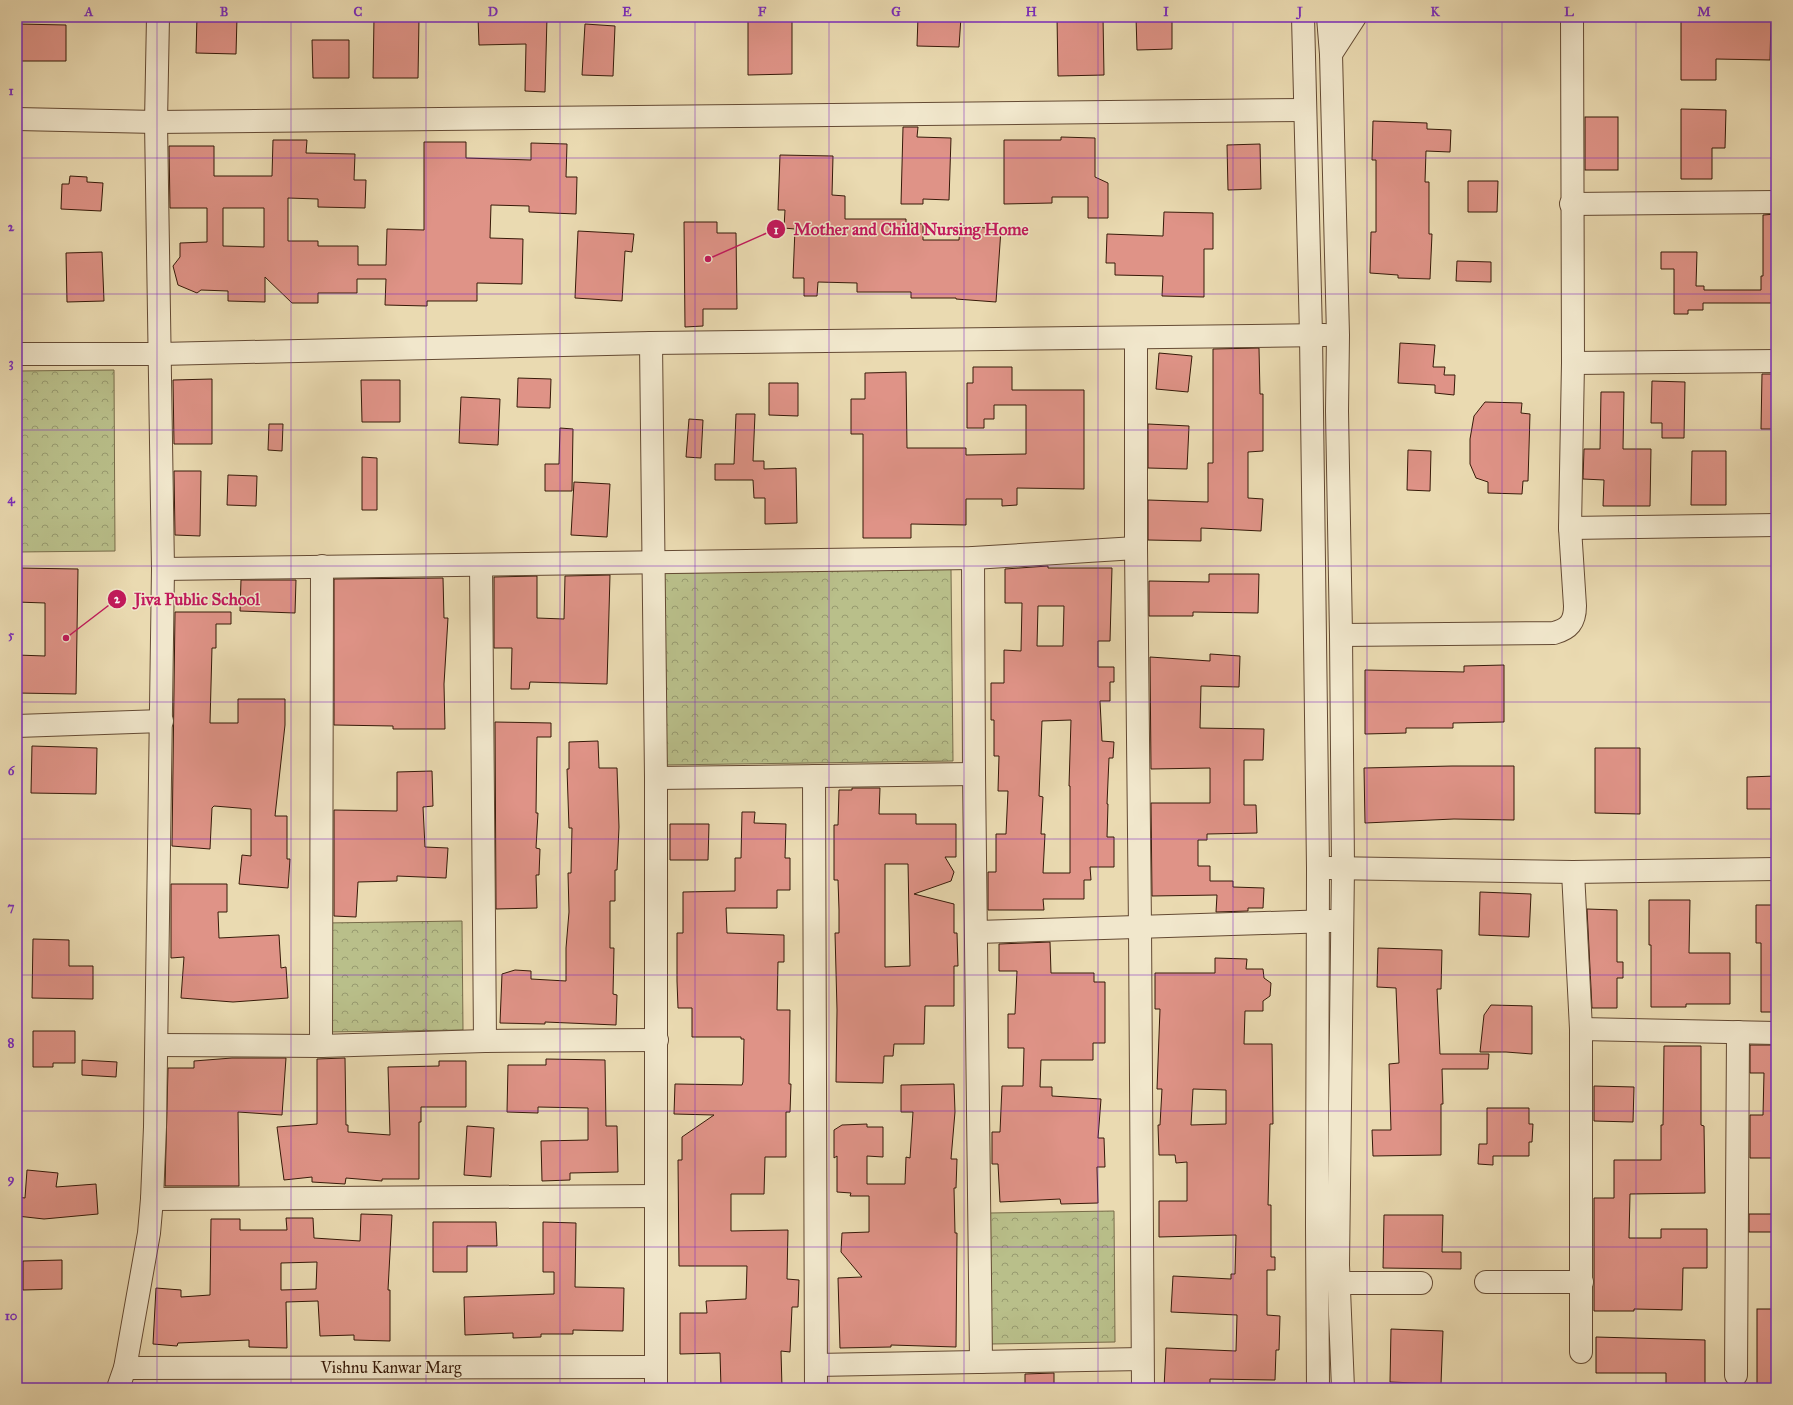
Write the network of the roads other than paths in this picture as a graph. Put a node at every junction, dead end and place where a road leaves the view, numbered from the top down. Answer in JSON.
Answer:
{"nodes":[{"id":1,"x":158,"y":17,"type":"edge"},
{"id":2,"x":1328,"y":17,"type":"edge"},
{"id":3,"x":1355,"y":17,"type":"edge"},
{"id":4,"x":1572,"y":17,"type":"edge"},
{"id":5,"x":1298,"y":22,"type":"edge"},
{"id":6,"x":1331,"y":54,"type":"junction"},
{"id":7,"x":1304,"y":110,"type":"junction"},
{"id":8,"x":17,"y":119,"type":"edge"},
{"id":9,"x":156,"y":122,"type":"junction"},
{"id":10,"x":1776,"y":202,"type":"edge"},
{"id":11,"x":1571,"y":204,"type":"junction"},
{"id":12,"x":1311,"y":335,"type":"junction"},
{"id":13,"x":1338,"y":335,"type":"junction"},
{"id":14,"x":1136,"y":339,"type":"junction"},
{"id":15,"x":651,"y":343,"type":"junction"},
{"id":16,"x":17,"y":354,"type":"edge"},
{"id":17,"x":160,"y":354,"type":"junction"},
{"id":18,"x":1776,"y":361,"type":"edge"},
{"id":19,"x":1573,"y":363,"type":"junction"},
{"id":20,"x":1776,"y":525,"type":"edge"},
{"id":21,"x":1570,"y":528,"type":"junction"},
{"id":22,"x":1136,"y":548,"type":"junction"},
{"id":23,"x":973,"y":558,"type":"junction"},
{"id":24,"x":654,"y":562,"type":"junction"},
{"id":25,"x":481,"y":565,"type":"junction"},
{"id":26,"x":322,"y":566,"type":"junction"},
{"id":27,"x":163,"y":569,"type":"junction"},
{"id":28,"x":1342,"y":635,"type":"junction"},
{"id":29,"x":162,"y":721,"type":"junction"},
{"id":30,"x":17,"y":726,"type":"edge"},
{"id":31,"x":974,"y":774,"type":"junction"},
{"id":32,"x":814,"y":776,"type":"junction"},
{"id":33,"x":656,"y":778,"type":"junction"},
{"id":34,"x":1343,"y":867,"type":"junction"},
{"id":35,"x":1318,"y":868,"type":"junction"},
{"id":36,"x":1776,"y":869,"type":"edge"},
{"id":37,"x":1573,"y":872,"type":"junction"},
{"id":38,"x":1342,"y":920,"type":"junction"},
{"id":39,"x":1317,"y":922,"type":"junction"},
{"id":40,"x":1140,"y":927,"type":"junction"},
{"id":41,"x":977,"y":932,"type":"junction"},
{"id":42,"x":1581,"y":1029,"type":"junction"},
{"id":43,"x":1738,"y":1032,"type":"junction"},
{"id":44,"x":1776,"y":1032,"type":"edge"},
{"id":45,"x":657,"y":1040,"type":"junction"},
{"id":46,"x":486,"y":1041,"type":"junction"},
{"id":47,"x":157,"y":1045,"type":"junction"},
{"id":48,"x":321,"y":1046,"type":"junction"},
{"id":49,"x":656,"y":1196,"type":"junction"},
{"id":50,"x":152,"y":1199,"type":"junction"},
{"id":51,"x":1421,"y":1282,"type":"dead end"},
{"id":52,"x":1486,"y":1282,"type":"dead end"},
{"id":53,"x":1582,"y":1282,"type":"junction"},
{"id":54,"x":1339,"y":1283,"type":"junction"},
{"id":55,"x":1581,"y":1352,"type":"dead end"},
{"id":56,"x":1142,"y":1359,"type":"junction"},
{"id":57,"x":980,"y":1362,"type":"junction"},
{"id":58,"x":816,"y":1365,"type":"junction"},
{"id":59,"x":656,"y":1367,"type":"junction"},
{"id":60,"x":126,"y":1368,"type":"junction"},
{"id":61,"x":1736,"y":1375,"type":"dead end"},
{"id":62,"x":118,"y":1388,"type":"edge"},
{"id":63,"x":656,"y":1388,"type":"edge"},
{"id":64,"x":816,"y":1388,"type":"edge"},
{"id":65,"x":1143,"y":1388,"type":"edge"},
{"id":66,"x":1318,"y":1388,"type":"edge"},
{"id":67,"x":1343,"y":1388,"type":"edge"}],
"edges":[{"from":1,"to":9,"type":"street"},
{"from":2,"to":6,"type":"street"},
{"from":3,"to":6,"type":"street"},
{"from":4,"to":11,"type":"street"},
{"from":5,"to":7,"type":"street"},
{"from":6,"to":13,"type":"street"},
{"from":7,"to":9,"type":"street"},
{"from":7,"to":12,"type":"street"},
{"from":8,"to":9,"type":"street"},
{"from":9,"to":17,"type":"street"},
{"from":10,"to":11,"type":"street"},
{"from":11,"to":19,"type":"street"},
{"from":12,"to":13,"type":"street"},
{"from":12,"to":14,"type":"street"},
{"from":12,"to":35,"type":"street"},
{"from":13,"to":28,"type":"street"},
{"from":14,"to":15,"type":"street"},
{"from":14,"to":22,"type":"street"},
{"from":15,"to":17,"type":"street"},
{"from":15,"to":24,"type":"street"},
{"from":16,"to":17,"type":"street"},
{"from":17,"to":27,"type":"street"},
{"from":18,"to":19,"type":"street"},
{"from":19,"to":21,"type":"street"},
{"from":20,"to":21,"type":"street"},
{"from":21,"to":28,"type":"street"},
{"from":22,"to":23,"type":"street"},
{"from":22,"to":40,"type":"street"},
{"from":23,"to":24,"type":"street"},
{"from":23,"to":31,"type":"street"},
{"from":24,"to":25,"type":"street"},
{"from":24,"to":33,"type":"street"},
{"from":25,"to":26,"type":"street"},
{"from":25,"to":46,"type":"street"},
{"from":26,"to":27,"type":"street"},
{"from":26,"to":48,"type":"street"},
{"from":27,"to":29,"type":"street"},
{"from":28,"to":34,"type":"street"},
{"from":29,"to":30,"type":"street"},
{"from":29,"to":47,"type":"street"},
{"from":31,"to":32,"type":"street"},
{"from":31,"to":41,"type":"street"},
{"from":32,"to":33,"type":"street"},
{"from":32,"to":58,"type":"street"},
{"from":33,"to":45,"type":"street"},
{"from":34,"to":35,"type":"street"},
{"from":34,"to":37,"type":"street"},
{"from":34,"to":38,"type":"street"},
{"from":35,"to":39,"type":"street"},
{"from":36,"to":37,"type":"street"},
{"from":37,"to":42,"type":"street"},
{"from":38,"to":39,"type":"street"},
{"from":38,"to":54,"type":"street"},
{"from":39,"to":40,"type":"street"},
{"from":39,"to":66,"type":"street"},
{"from":40,"to":41,"type":"street"},
{"from":40,"to":56,"type":"street"},
{"from":41,"to":57,"type":"street"},
{"from":42,"to":43,"type":"street"},
{"from":42,"to":53,"type":"street"},
{"from":43,"to":44,"type":"street"},
{"from":43,"to":61,"type":"street"},
{"from":45,"to":46,"type":"street"},
{"from":45,"to":49,"type":"street"},
{"from":46,"to":48,"type":"street"},
{"from":47,"to":48,"type":"street"},
{"from":47,"to":50,"type":"street"},
{"from":49,"to":50,"type":"street"},
{"from":49,"to":59,"type":"street"},
{"from":50,"to":60,"type":"street"},
{"from":51,"to":54,"type":"street"},
{"from":52,"to":53,"type":"street"},
{"from":53,"to":55,"type":"street"},
{"from":54,"to":67,"type":"street"},
{"from":56,"to":57,"type":"street"},
{"from":56,"to":65,"type":"street"},
{"from":57,"to":58,"type":"street"},
{"from":58,"to":64,"type":"street"},
{"from":59,"to":60,"type":"street","name":"Vishnu Kanwar Marg"},
{"from":59,"to":63,"type":"street"},
{"from":60,"to":62,"type":"street"}]}
